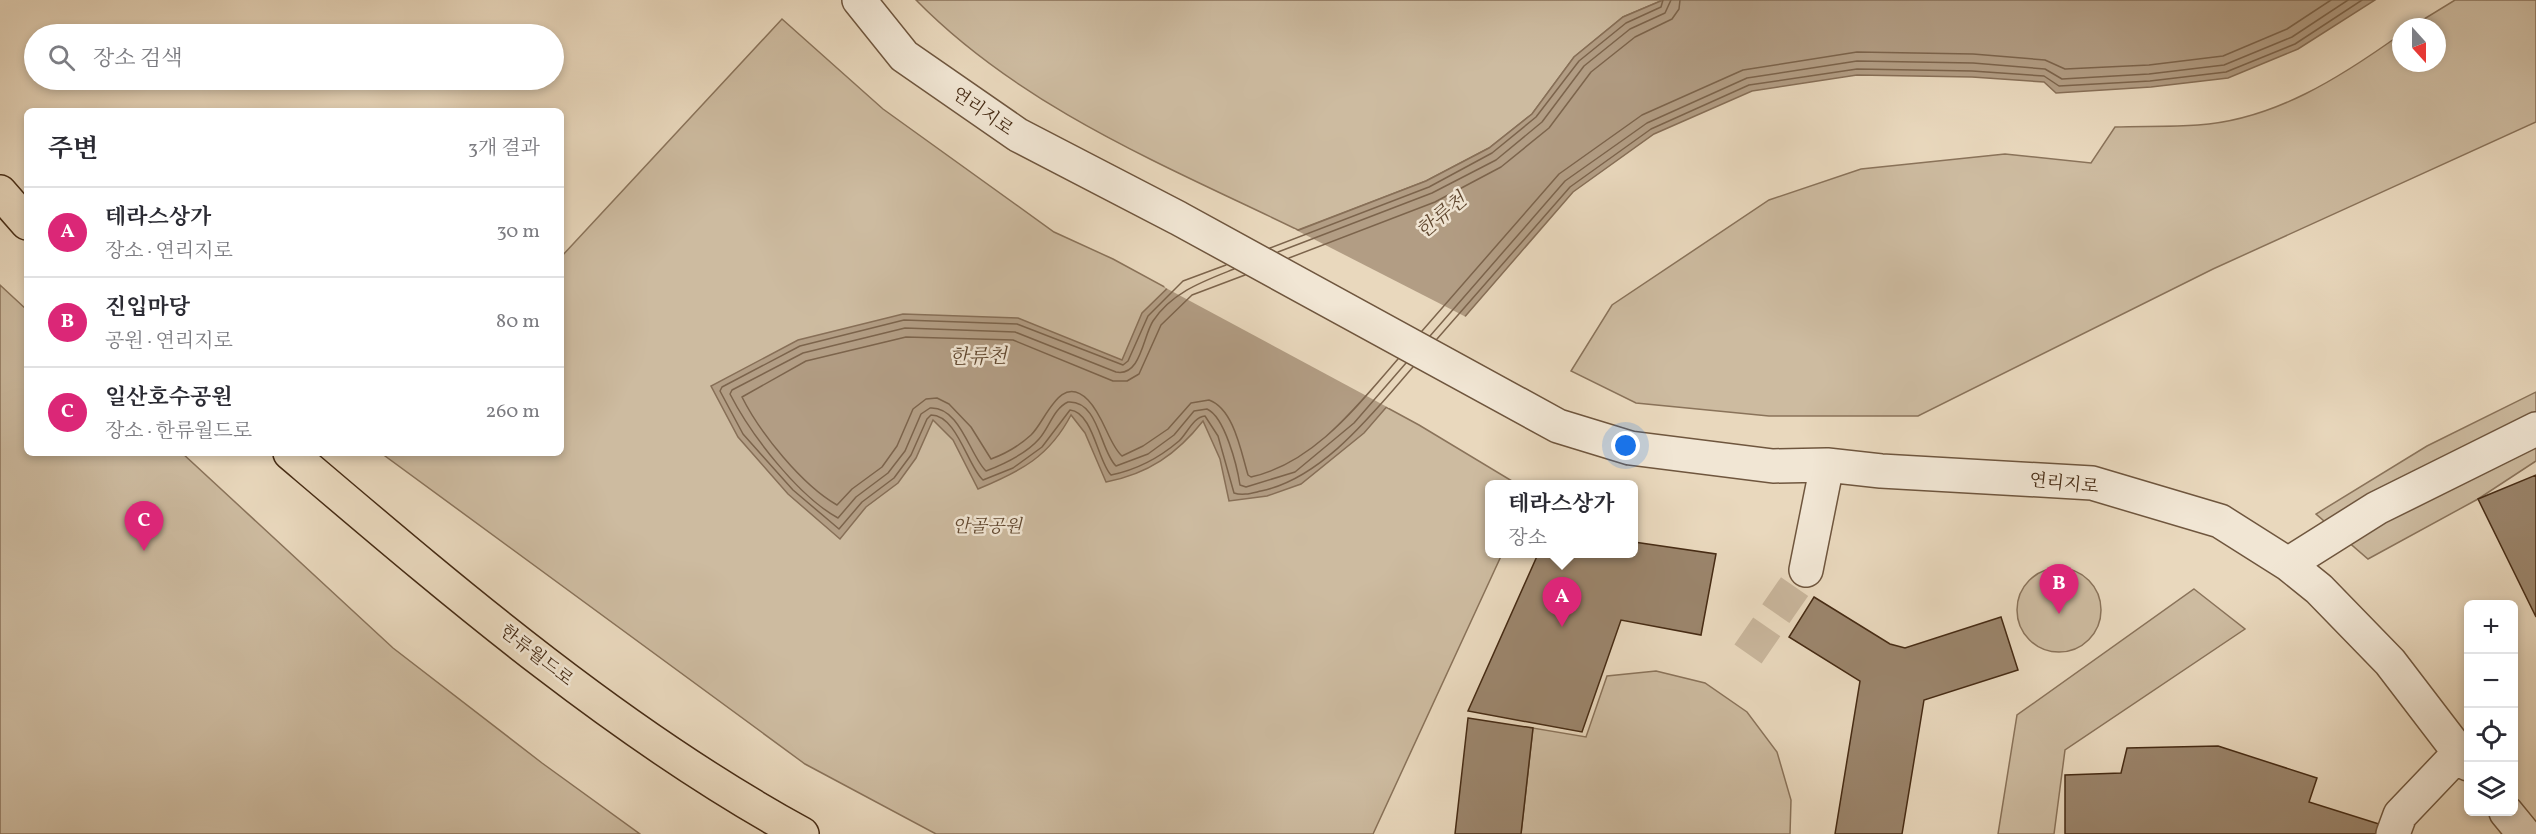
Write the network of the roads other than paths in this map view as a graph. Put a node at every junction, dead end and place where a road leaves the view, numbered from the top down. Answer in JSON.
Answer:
{"nodes":[{"id":1,"x":859,"y":0,"type":"edge"},
{"id":2,"x":0,"y":192,"type":"edge"},
{"id":3,"x":24,"y":220,"type":"edge"},
{"id":4,"x":2536,"y":429,"type":"edge"},
{"id":5,"x":294,"y":456,"type":"edge"},
{"id":6,"x":1827,"y":465,"type":"junction"},
{"id":7,"x":2288,"y":564,"type":"junction"},
{"id":8,"x":1806,"y":570,"type":"tunnel mouth"},
{"id":9,"x":2464,"y":758,"type":"edge"},
{"id":10,"x":2509,"y":816,"type":"edge"},
{"id":11,"x":802,"y":834,"type":"edge"},
{"id":12,"x":2393,"y":834,"type":"edge"},
{"id":13,"x":2524,"y":834,"type":"edge"}],
"edges":[{"from":1,"to":6,"type":"street","name":"연리지로"},
{"from":2,"to":3,"type":"main road"},
{"from":4,"to":7,"type":"street"},
{"from":5,"to":11,"type":"main road","name":"한류월드로"},
{"from":6,"to":7,"type":"street","name":"연리지로"},
{"from":6,"to":8,"type":"street"},
{"from":7,"to":9,"type":"street","name":"연리지로"},
{"from":9,"to":12,"type":"street"},
{"from":10,"to":13,"type":"street"}]}
